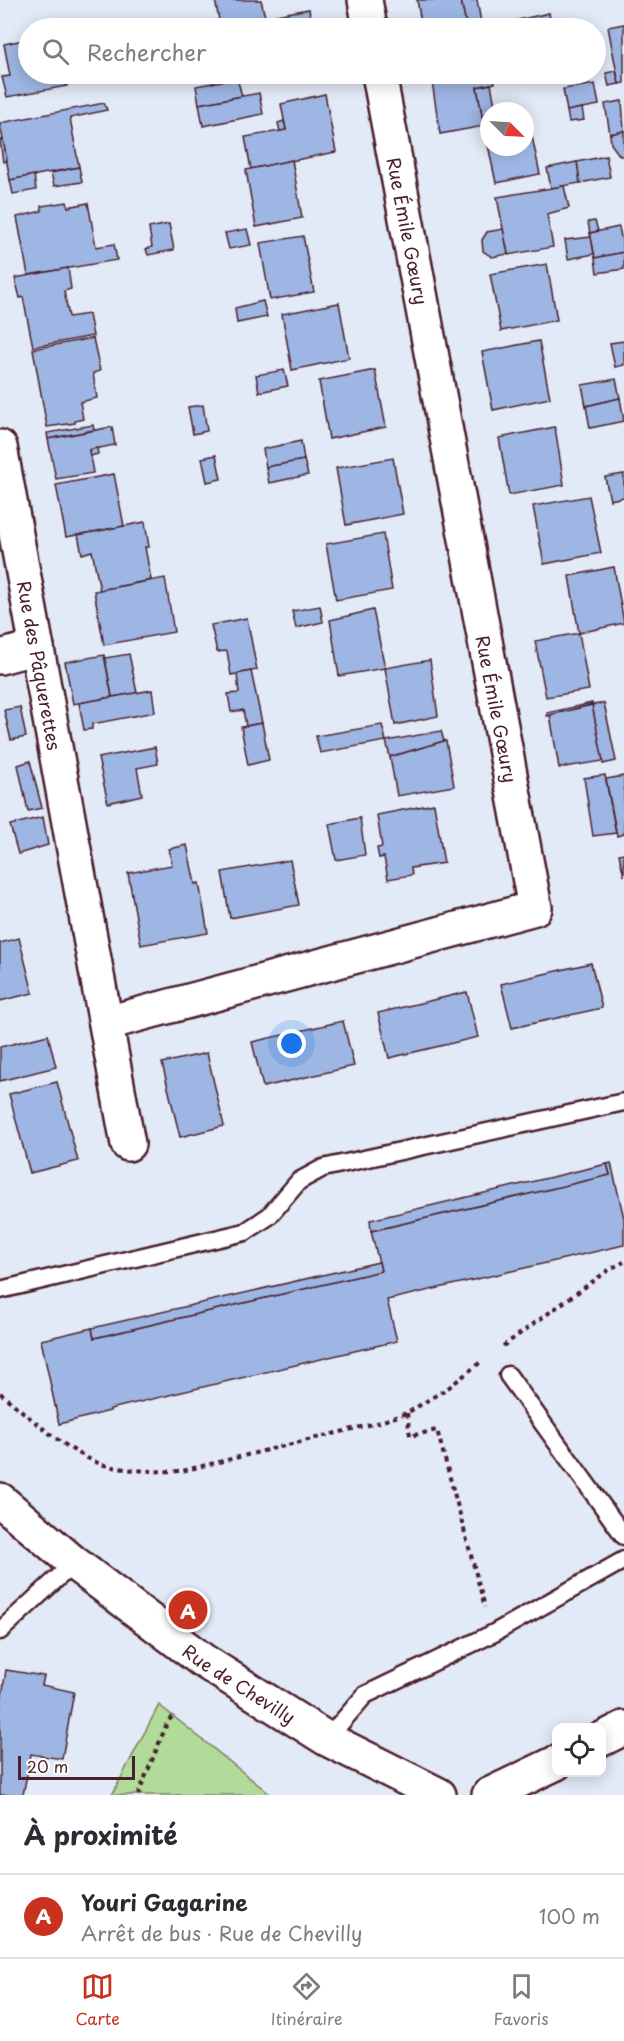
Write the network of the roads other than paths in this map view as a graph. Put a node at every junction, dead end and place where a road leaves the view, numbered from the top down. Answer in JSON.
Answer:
{"nodes":[{"id":1,"x":365,"y":0,"type":"edge"},
{"id":2,"x":368,"y":18,"type":"edge"},
{"id":3,"x":381,"y":84,"type":"edge"},
{"id":4,"x":0,"y":447,"type":"edge"},
{"id":5,"x":37,"y":647,"type":"junction"},
{"id":6,"x":0,"y":657,"type":"edge"},
{"id":7,"x":107,"y":1023,"type":"junction"},
{"id":8,"x":624,"y":1102,"type":"edge"},
{"id":9,"x":128,"y":1144,"type":"dead end"},
{"id":10,"x":0,"y":1290,"type":"edge"},
{"id":11,"x":508,"y":1375,"type":"dead end"},
{"id":12,"x":0,"y":1500,"type":"edge"},
{"id":13,"x":624,"y":1536,"type":"edge"},
{"id":14,"x":624,"y":1560,"type":"edge"},
{"id":15,"x":74,"y":1563,"type":"junction"},
{"id":16,"x":0,"y":1631,"type":"edge"},
{"id":17,"x":624,"y":1728,"type":"edge"},
{"id":18,"x":606,"y":1737,"type":"edge"},
{"id":19,"x":327,"y":1739,"type":"junction"},
{"id":20,"x":552,"y":1764,"type":"edge"},
{"id":21,"x":439,"y":1795,"type":"edge"},
{"id":22,"x":489,"y":1795,"type":"edge"}],
"edges":[{"from":1,"to":2,"type":"street"},
{"from":3,"to":7,"type":"street","name":"Rue Émile Gœury"},
{"from":4,"to":5,"type":"street","name":"Rue des Pâquerettes"},
{"from":5,"to":6,"type":"street"},
{"from":5,"to":7,"type":"street","name":"Rue des Pâquerettes"},
{"from":7,"to":9,"type":"street"},
{"from":8,"to":10,"type":"lane"},
{"from":11,"to":13,"type":"lane"},
{"from":12,"to":15,"type":"street","name":"Rue de Chevilly"},
{"from":14,"to":19,"type":"lane"},
{"from":15,"to":16,"type":"lane"},
{"from":15,"to":19,"type":"street","name":"Rue de Chevilly"},
{"from":17,"to":18,"type":"street"},
{"from":19,"to":21,"type":"street","name":"Rue de Chevilly"},
{"from":20,"to":22,"type":"street"}]}
